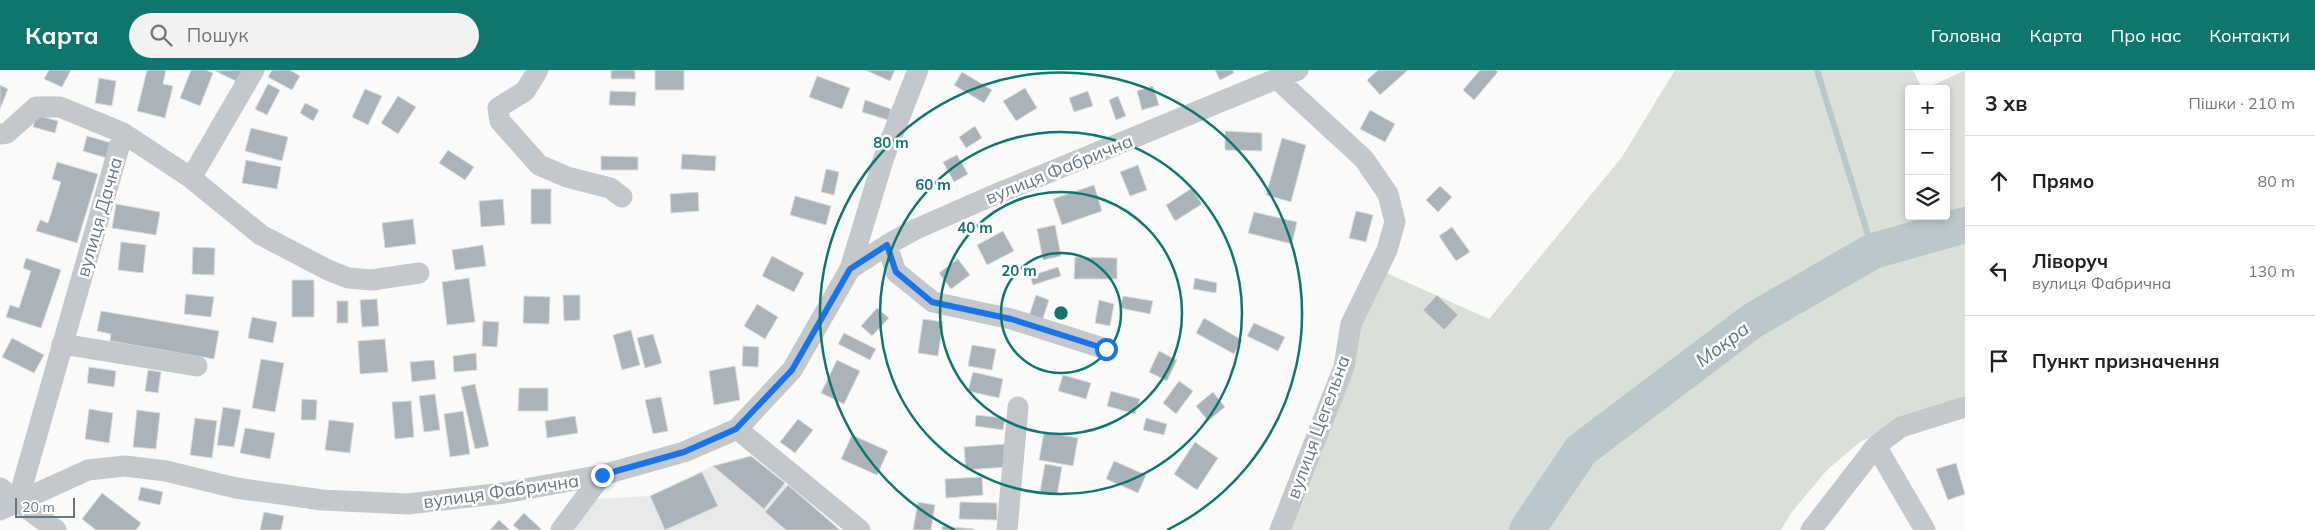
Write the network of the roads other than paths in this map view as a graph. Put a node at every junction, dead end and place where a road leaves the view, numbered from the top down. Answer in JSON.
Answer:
{"nodes":[{"id":1,"x":254,"y":70,"type":"edge"},
{"id":2,"x":538,"y":70,"type":"edge"},
{"id":3,"x":918,"y":70,"type":"edge"},
{"id":4,"x":1298,"y":70,"type":"edge"},
{"id":5,"x":1277,"y":79,"type":"junction"},
{"id":6,"x":123,"y":133,"type":"junction"},
{"id":7,"x":0,"y":134,"type":"edge"},
{"id":8,"x":191,"y":178,"type":"junction"},
{"id":9,"x":622,"y":197,"type":"dead end"},
{"id":10,"x":887,"y":245,"type":"junction"},
{"id":11,"x":850,"y":269,"type":"junction"},
{"id":12,"x":419,"y":273,"type":"dead end"},
{"id":13,"x":62,"y":344,"type":"junction"},
{"id":14,"x":1106,"y":349,"type":"dead end"},
{"id":15,"x":197,"y":366,"type":"dead end"},
{"id":16,"x":1018,"y":406,"type":"dead end"},
{"id":17,"x":1965,"y":407,"type":"edge"},
{"id":18,"x":736,"y":429,"type":"junction"},
{"id":19,"x":1876,"y":446,"type":"junction"},
{"id":20,"x":602,"y":475,"type":"junction"},
{"id":21,"x":0,"y":488,"type":"edge"},
{"id":22,"x":9,"y":505,"type":"edge"},
{"id":23,"x":56,"y":530,"type":"edge"},
{"id":24,"x":561,"y":530,"type":"edge"},
{"id":25,"x":860,"y":530,"type":"edge"},
{"id":26,"x":1007,"y":530,"type":"edge"},
{"id":27,"x":1280,"y":530,"type":"edge"},
{"id":28,"x":1811,"y":530,"type":"edge"},
{"id":29,"x":1925,"y":530,"type":"edge"}],
"edges":[{"from":1,"to":8,"type":"street"},
{"from":2,"to":9,"type":"street"},
{"from":3,"to":11,"type":"street"},
{"from":4,"to":5,"type":"street","name":"вулиця Фабрична"},
{"from":5,"to":10,"type":"street","name":"вулиця Фабрична"},
{"from":5,"to":27,"type":"street","name":"вулиця Цегельна"},
{"from":6,"to":7,"type":"street"},
{"from":6,"to":8,"type":"street","name":"вулиця Дачна"},
{"from":6,"to":13,"type":"street","name":"вулиця Дачна"},
{"from":8,"to":12,"type":"street","name":"вулиця Дачна"},
{"from":10,"to":11,"type":"street","name":"вулиця Фабрична"},
{"from":10,"to":14,"type":"street"},
{"from":11,"to":18,"type":"street","name":"вулиця Фабрична"},
{"from":13,"to":15,"type":"street"},
{"from":13,"to":22,"type":"street","name":"вулиця Дачна"},
{"from":16,"to":26,"type":"street"},
{"from":17,"to":19,"type":"street"},
{"from":18,"to":20,"type":"street","name":"вулиця Фабрична"},
{"from":18,"to":25,"type":"street"},
{"from":19,"to":28,"type":"street"},
{"from":19,"to":29,"type":"street"},
{"from":20,"to":22,"type":"street","name":"вулиця Фабрична"},
{"from":20,"to":24,"type":"street"},
{"from":21,"to":22,"type":"street"},
{"from":22,"to":23,"type":"street"}]}
